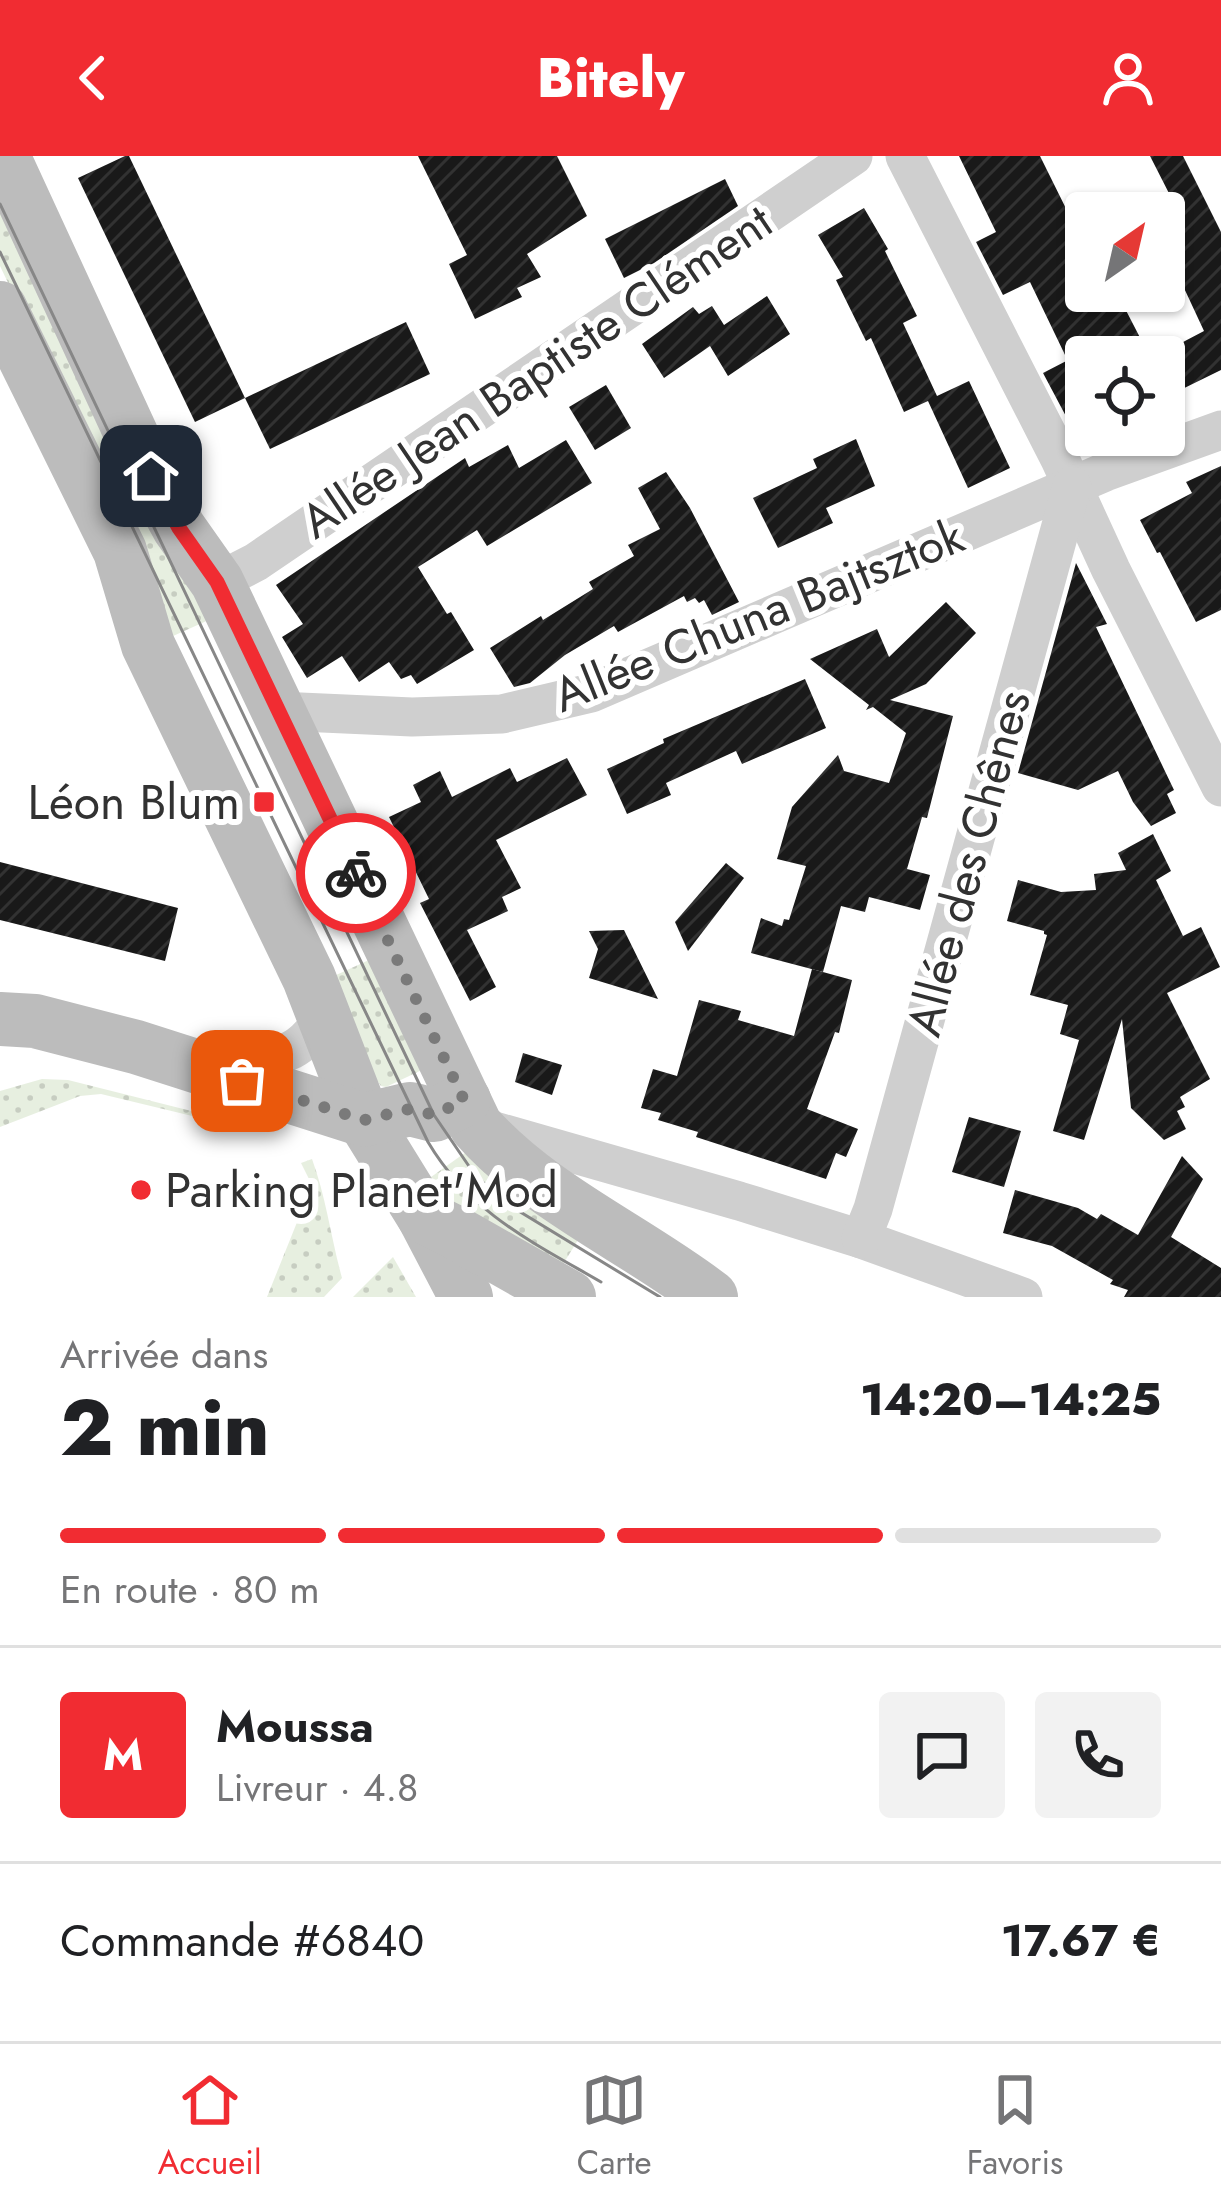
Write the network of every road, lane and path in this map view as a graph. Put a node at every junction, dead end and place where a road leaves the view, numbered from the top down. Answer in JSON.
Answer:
{"nodes":[{"id":1,"x":4,"y":156,"type":"edge"},
{"id":2,"x":853,"y":156,"type":"edge"},
{"id":3,"x":905,"y":156,"type":"edge"},
{"id":4,"x":0,"y":308,"type":"edge"},
{"id":5,"x":1221,"y":430,"type":"edge"},
{"id":6,"x":1072,"y":486,"type":"junction"},
{"id":7,"x":217,"y":582,"type":"junction"},
{"id":8,"x":278,"y":711,"type":"junction"},
{"id":9,"x":1221,"y":787,"type":"edge"},
{"id":10,"x":324,"y":1016,"type":"junction"},
{"id":11,"x":0,"y":1019,"type":"edge"},
{"id":12,"x":68,"y":1031,"type":"junction"},
{"id":13,"x":0,"y":1054,"type":"edge"},
{"id":14,"x":208,"y":1070,"type":"junction"},
{"id":15,"x":470,"y":1113,"type":"junction"},
{"id":16,"x":364,"y":1120,"type":"junction"},
{"id":17,"x":656,"y":1178,"type":"junction"},
{"id":18,"x":424,"y":1217,"type":"junction"},
{"id":19,"x":618,"y":1235,"type":"junction"},
{"id":20,"x":861,"y":1239,"type":"junction"},
{"id":21,"x":466,"y":1297,"type":"edge"},
{"id":22,"x":569,"y":1297,"type":"edge"},
{"id":23,"x":583,"y":1297,"type":"edge"},
{"id":24,"x":711,"y":1297,"type":"edge"},
{"id":25,"x":1023,"y":1297,"type":"edge"}],
"edges":[{"from":1,"to":7,"type":"main road"},
{"from":2,"to":7,"type":"street","name":"Allée Jean Baptiste Clément"},
{"from":3,"to":6,"type":"street"},
{"from":4,"to":10,"type":"main road"},
{"from":5,"to":6,"type":"street","name":"Allée Chuna Bajtsztok"},
{"from":6,"to":8,"type":"street","name":"Allée Chuna Bajtsztok"},
{"from":6,"to":9,"type":"street"},
{"from":6,"to":20,"type":"street","name":"Allée des Chênes"},
{"from":7,"to":8,"type":"main road"},
{"from":8,"to":15,"type":"main road"},
{"from":10,"to":14,"type":"street"},
{"from":10,"to":16,"type":"main road"},
{"from":11,"to":12,"type":"main road"},
{"from":12,"to":13,"type":"main road"},
{"from":12,"to":14,"type":"main road"},
{"from":14,"to":16,"type":"main road"},
{"from":15,"to":16,"type":"main road"},
{"from":15,"to":17,"type":"street"},
{"from":15,"to":19,"type":"main road"},
{"from":16,"to":18,"type":"main road"},
{"from":17,"to":19,"type":"street"},
{"from":17,"to":20,"type":"street"},
{"from":18,"to":21,"type":"main road"},
{"from":18,"to":22,"type":"main road"},
{"from":19,"to":23,"type":"main road"},
{"from":19,"to":24,"type":"main road"},
{"from":20,"to":25,"type":"street"}]}
